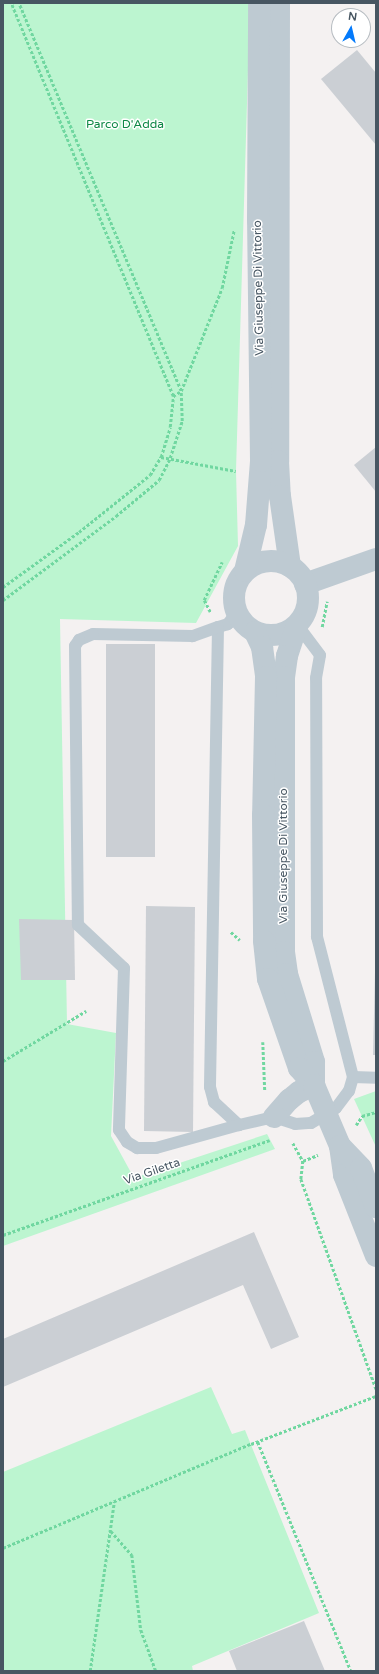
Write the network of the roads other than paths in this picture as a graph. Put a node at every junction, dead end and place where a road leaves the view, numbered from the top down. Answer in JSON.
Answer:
{"nodes":[{"id":1,"x":259,"y":3,"type":"edge"},
{"id":2,"x":279,"y":3,"type":"edge"},
{"id":3,"x":376,"y":559,"type":"edge"},
{"id":4,"x":290,"y":566,"type":"junction"},
{"id":5,"x":245,"y":571,"type":"junction"},
{"id":6,"x":305,"y":584,"type":"junction"},
{"id":7,"x":236,"y":613,"type":"junction"},
{"id":8,"x":297,"y":625,"type":"junction"},
{"id":9,"x":218,"y":627,"type":"junction"},
{"id":10,"x":255,"y":632,"type":"junction"},
{"id":11,"x":353,"y":1077,"type":"junction"},
{"id":12,"x":376,"y":1078,"type":"edge"},
{"id":13,"x":314,"y":1085,"type":"junction"},
{"id":14,"x":326,"y":1115,"type":"junction"},
{"id":15,"x":274,"y":1118,"type":"junction"},
{"id":16,"x":239,"y":1125,"type":"junction"},
{"id":17,"x":340,"y":1146,"type":"junction"},
{"id":18,"x":376,"y":1207,"type":"edge"},
{"id":19,"x":376,"y":1256,"type":"edge"}],
"edges":[{"from":1,"to":5,"type":"street","name":"Via Giuseppe Di Vittorio"},
{"from":2,"to":4,"type":"street","name":"Via Giuseppe Di Vittorio"},
{"from":3,"to":6,"type":"street"},
{"from":4,"to":5,"type":"street"},
{"from":4,"to":6,"type":"street"},
{"from":5,"to":7,"type":"street"},
{"from":6,"to":8,"type":"street"},
{"from":7,"to":9,"type":"lane"},
{"from":7,"to":10,"type":"street"},
{"from":8,"to":10,"type":"street"},
{"from":8,"to":11,"type":"lane"},
{"from":8,"to":13,"type":"street","name":"Via Giuseppe Di Vittorio"},
{"from":9,"to":16,"type":"lane"},
{"from":9,"to":16,"type":"lane"},
{"from":10,"to":13,"type":"street","name":"Via Giuseppe Di Vittorio"},
{"from":11,"to":12,"type":"lane"},
{"from":11,"to":14,"type":"lane"},
{"from":13,"to":14,"type":"street","name":"Via Giuseppe Di Vittorio"},
{"from":13,"to":15,"type":"street"},
{"from":14,"to":15,"type":"lane"},
{"from":14,"to":17,"type":"street","name":"Via Giuseppe Di Vittorio"},
{"from":15,"to":16,"type":"lane"},
{"from":17,"to":18,"type":"street","name":"Via Giuseppe Di Vittorio"},
{"from":17,"to":19,"type":"street","name":"Via Giuseppe Di Vittorio"}]}
